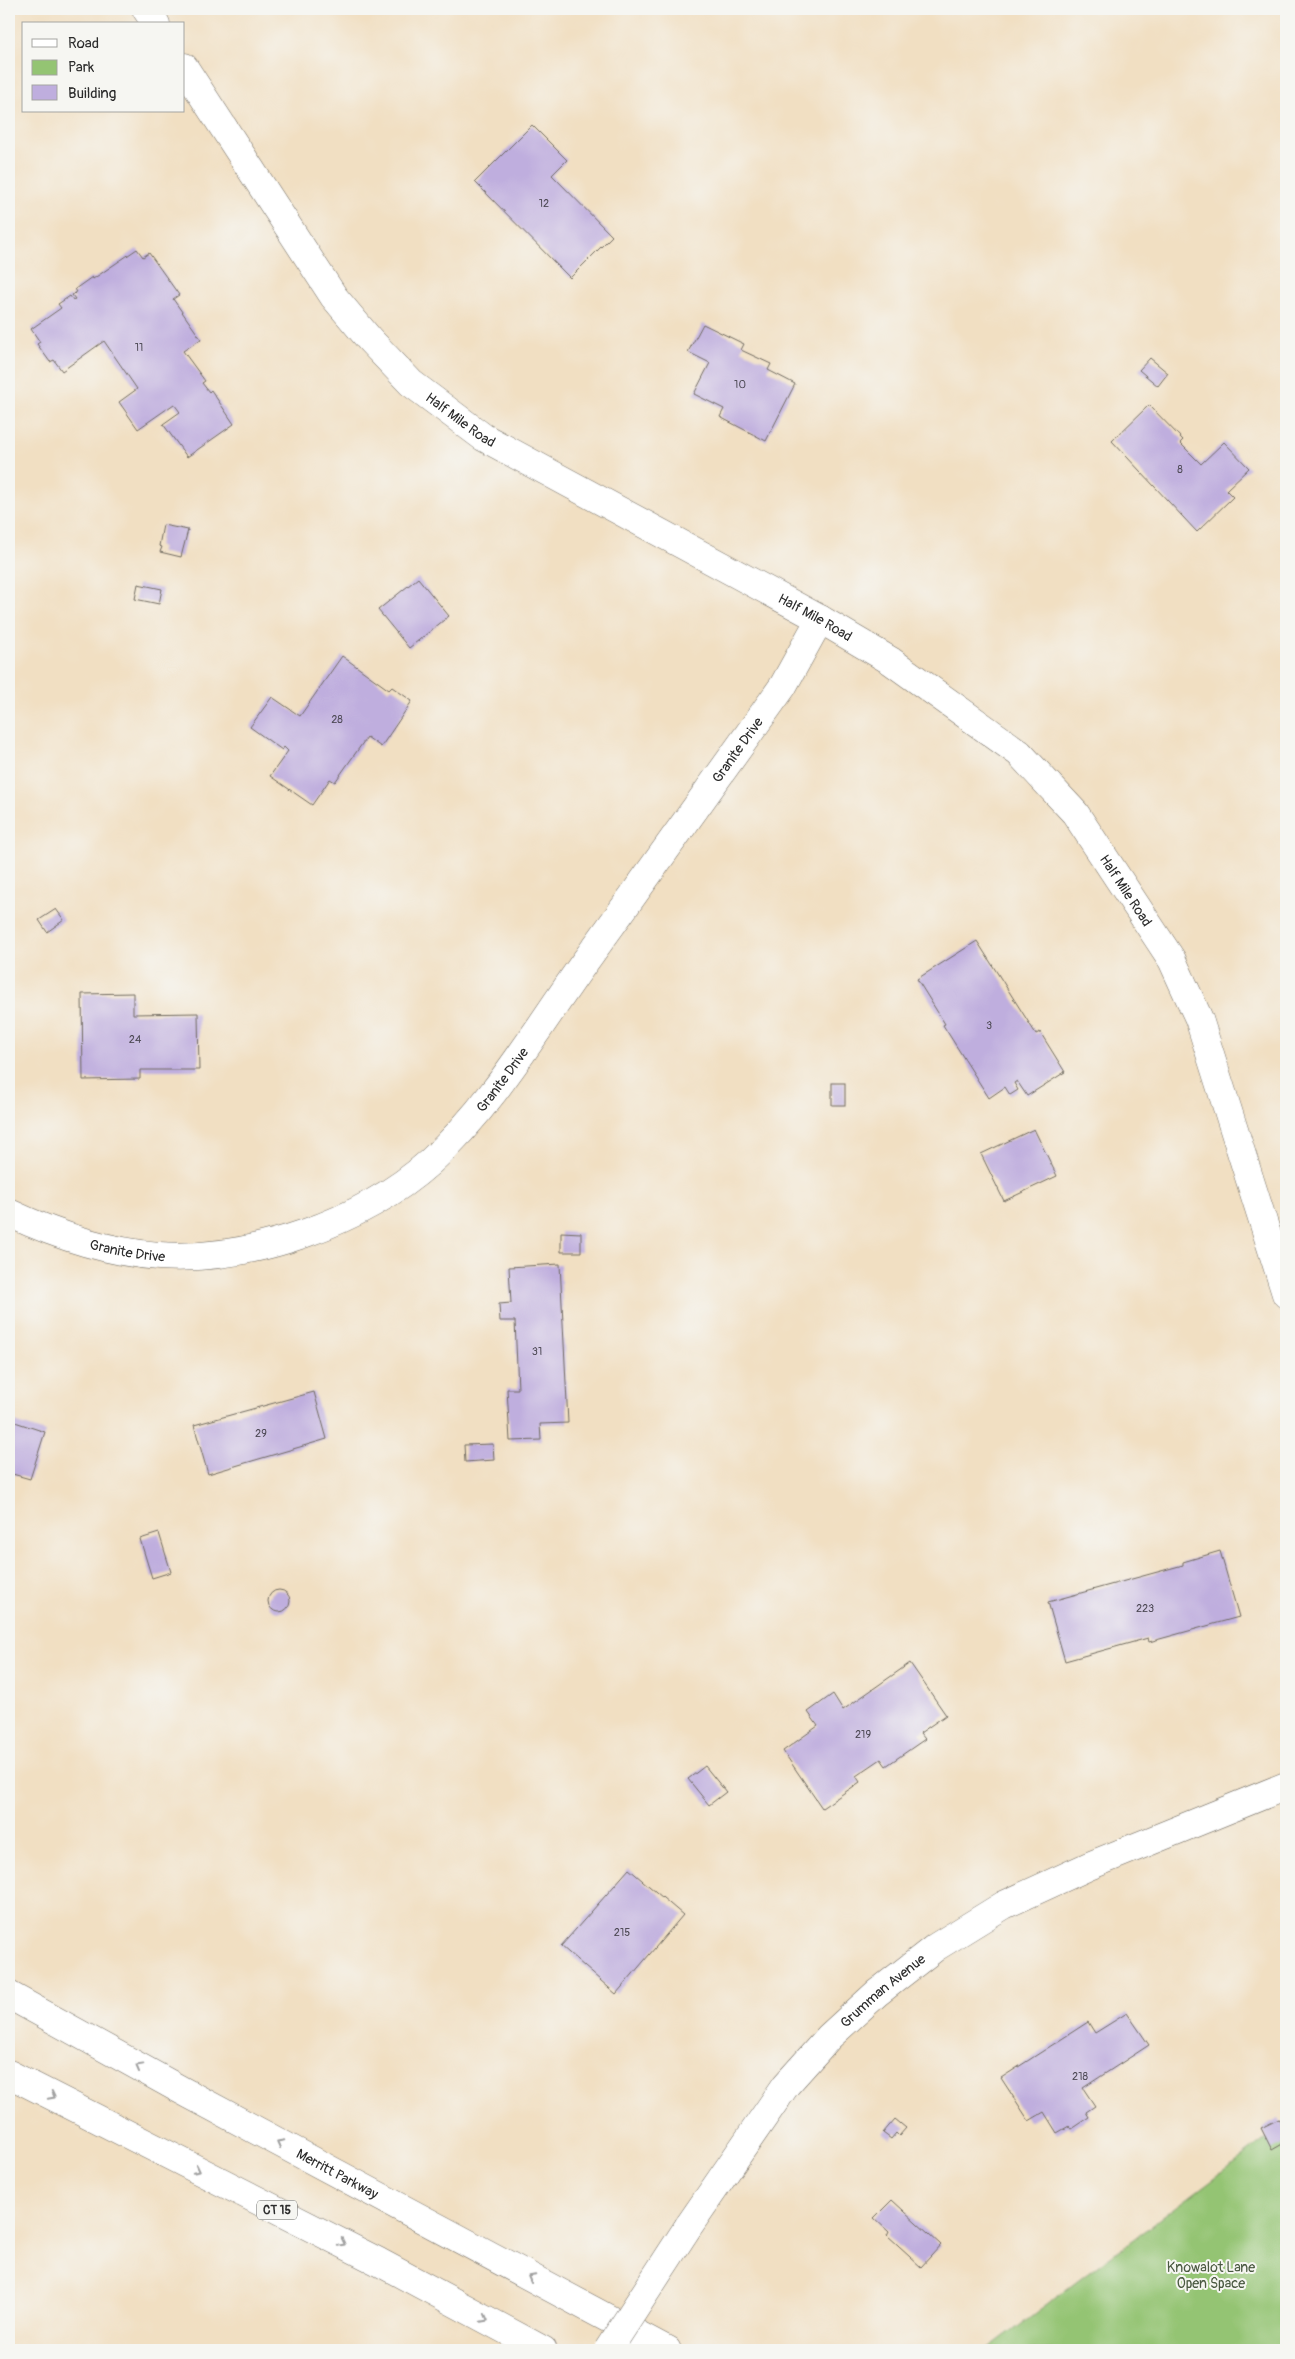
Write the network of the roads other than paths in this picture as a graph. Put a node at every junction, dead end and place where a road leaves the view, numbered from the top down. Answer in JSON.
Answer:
{"nodes":[{"id":1,"x":146,"y":9,"type":"edge"},
{"id":2,"x":155,"y":22,"type":"edge"},
{"id":3,"x":185,"y":69,"type":"edge"},
{"id":4,"x":820,"y":620,"type":"junction"},
{"id":5,"x":9,"y":1213,"type":"edge"},
{"id":6,"x":1286,"y":1294,"type":"edge"},
{"id":7,"x":1286,"y":1786,"type":"edge"},
{"id":8,"x":9,"y":1995,"type":"edge"},
{"id":9,"x":9,"y":2074,"type":"edge"},
{"id":10,"x":543,"y":2350,"type":"edge"},
{"id":11,"x":608,"y":2350,"type":"edge"},
{"id":12,"x":667,"y":2350,"type":"edge"}],
"edges":[{"from":1,"to":2,"type":"main road"},
{"from":3,"to":4,"type":"main road","name":"Half Mile Road"},
{"from":4,"to":5,"type":"main road","name":"Granite Drive"},
{"from":4,"to":6,"type":"main road","name":"Half Mile Road"},
{"from":7,"to":11,"type":"main road","name":"Grumman Avenue","bridge":true},
{"from":12,"to":8,"type":"main road","name":"Merritt Parkway","one_way":true},
{"from":9,"to":10,"type":"main road","number":"CT 15","one_way":true}]}
